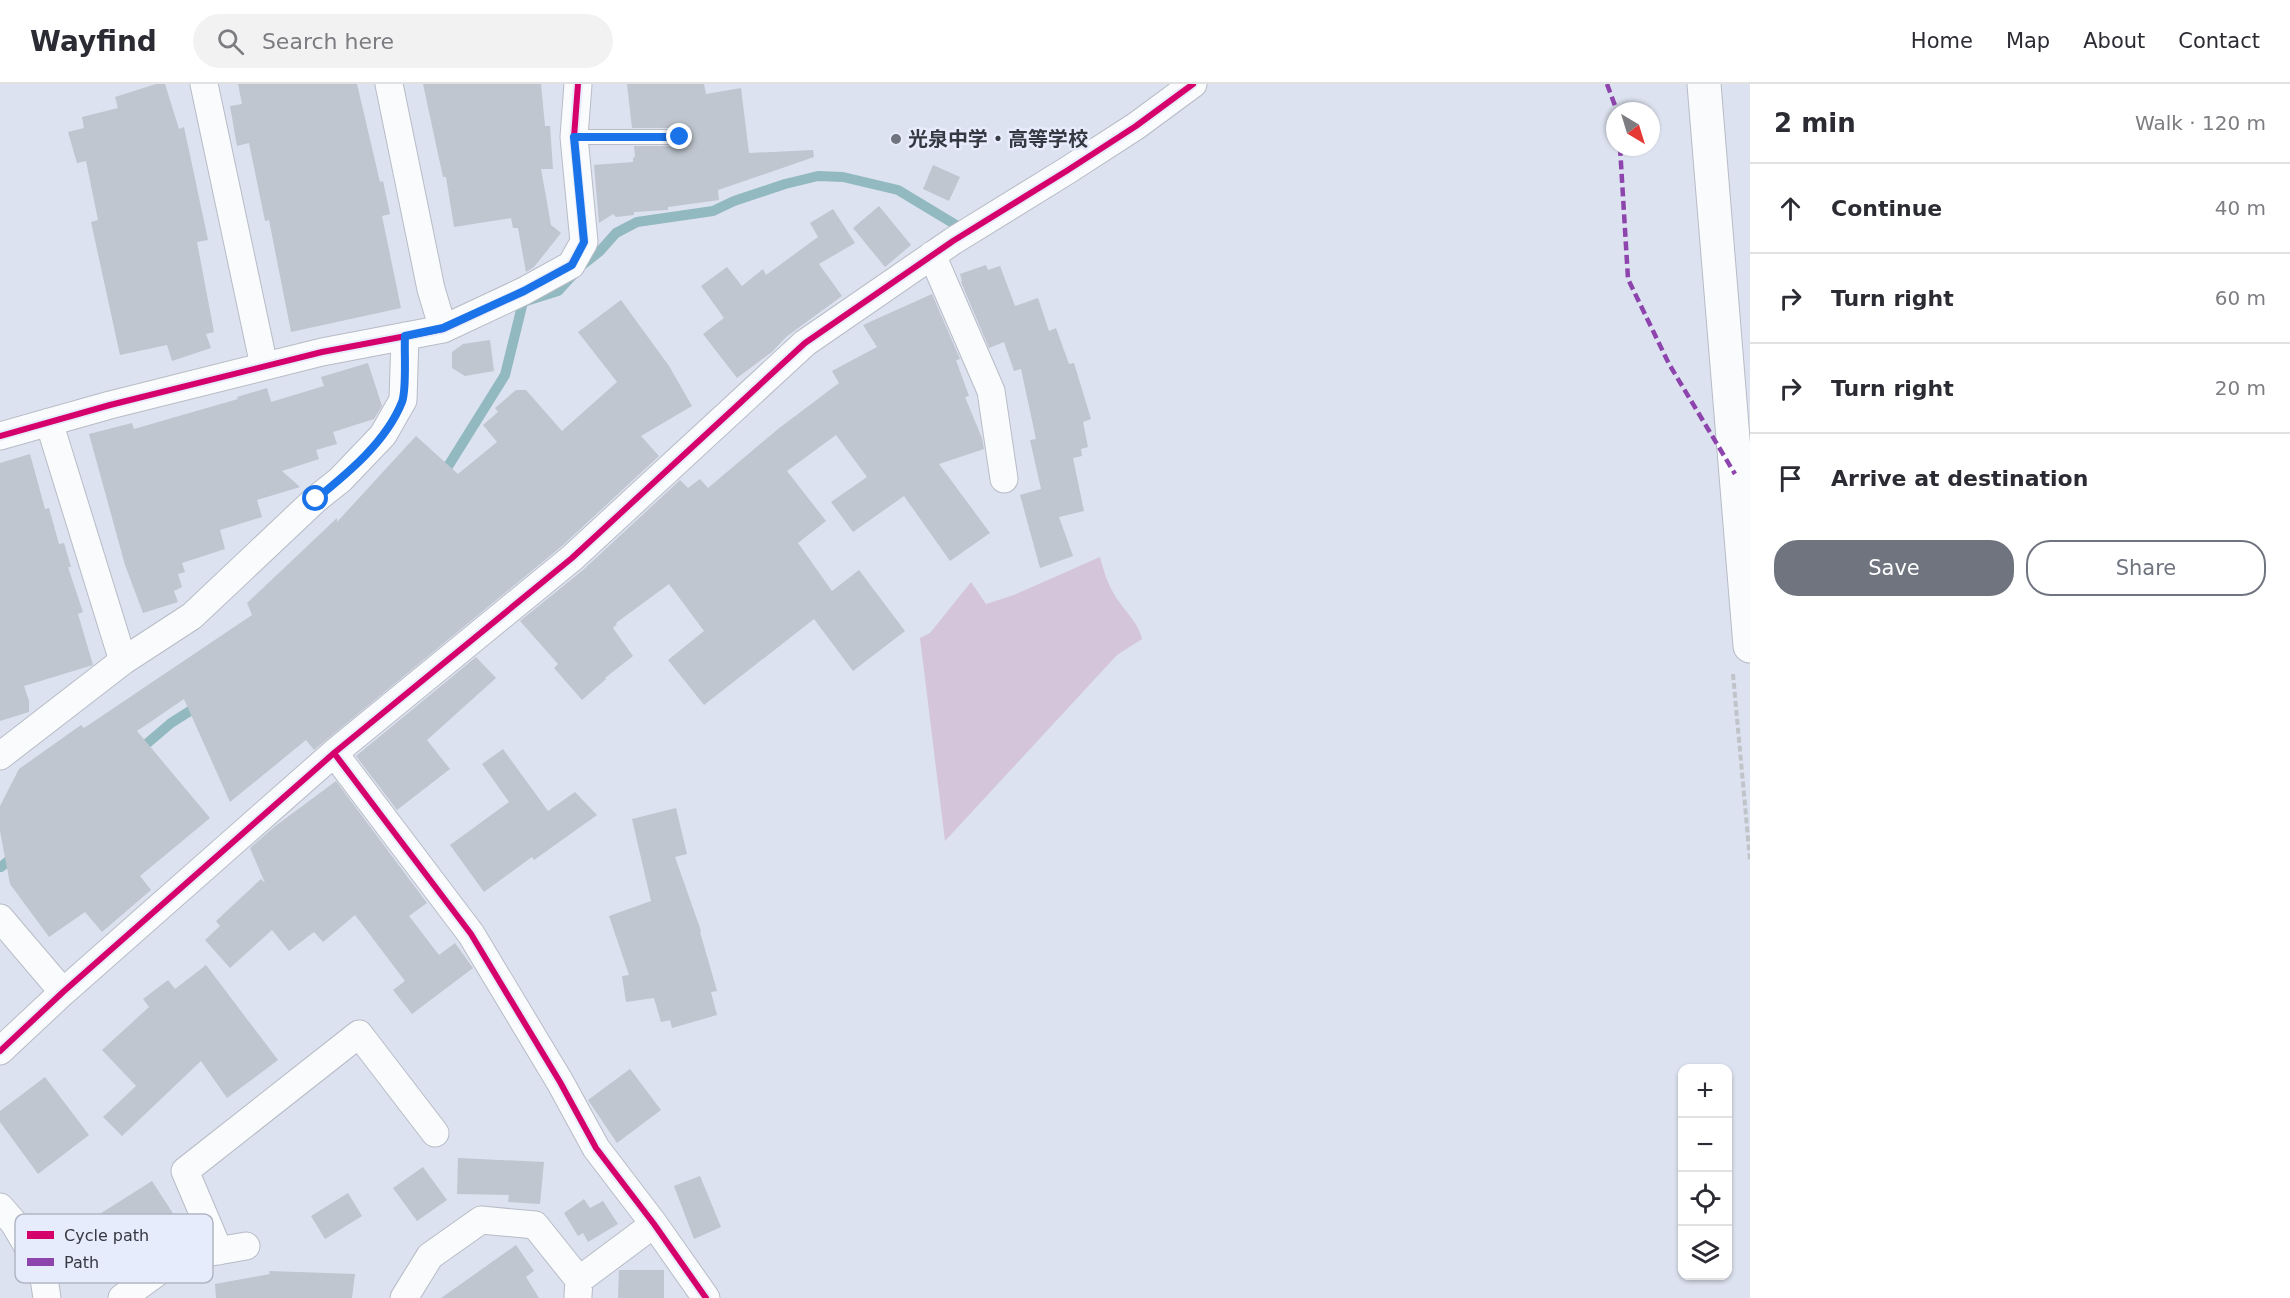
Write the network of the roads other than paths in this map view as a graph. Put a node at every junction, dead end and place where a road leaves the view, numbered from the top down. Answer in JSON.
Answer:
{"nodes":[{"id":1,"x":204,"y":84,"type":"edge"},
{"id":2,"x":389,"y":84,"type":"edge"},
{"id":3,"x":578,"y":84,"type":"edge"},
{"id":4,"x":1193,"y":84,"type":"edge"},
{"id":5,"x":1704,"y":84,"type":"edge"},
{"id":6,"x":574,"y":137,"type":"junction"},
{"id":7,"x":680,"y":137,"type":"dead end"},
{"id":8,"x":932,"y":255,"type":"junction"},
{"id":9,"x":443,"y":328,"type":"junction"},
{"id":10,"x":405,"y":336,"type":"junction"},
{"id":11,"x":264,"y":366,"type":"junction"},
{"id":12,"x":49,"y":422,"type":"junction"},
{"id":13,"x":0,"y":436,"type":"edge"},
{"id":14,"x":1004,"y":479,"type":"dead end"},
{"id":15,"x":1750,"y":646,"type":"edge"},
{"id":16,"x":123,"y":661,"type":"junction"},
{"id":17,"x":334,"y":753,"type":"junction"},
{"id":18,"x":0,"y":756,"type":"edge"},
{"id":19,"x":0,"y":918,"type":"edge"},
{"id":20,"x":63,"y":992,"type":"junction"},
{"id":21,"x":0,"y":1051,"type":"edge"},
{"id":22,"x":435,"y":1133,"type":"dead end"},
{"id":23,"x":0,"y":1207,"type":"edge"},
{"id":24,"x":203,"y":1214,"type":"edge"},
{"id":25,"x":654,"y":1224,"type":"junction"},
{"id":26,"x":15,"y":1225,"type":"edge"},
{"id":27,"x":213,"y":1237,"type":"edge"},
{"id":28,"x":246,"y":1246,"type":"dead end"},
{"id":29,"x":219,"y":1251,"type":"junction"},
{"id":30,"x":213,"y":1252,"type":"edge"},
{"id":31,"x":45,"y":1283,"type":"edge"},
{"id":32,"x":143,"y":1283,"type":"edge"},
{"id":33,"x":578,"y":1289,"type":"edge"},
{"id":34,"x":48,"y":1298,"type":"edge"},
{"id":35,"x":122,"y":1298,"type":"edge"},
{"id":36,"x":404,"y":1298,"type":"edge"},
{"id":37,"x":706,"y":1298,"type":"edge"}],
"edges":[{"from":1,"to":11,"type":"street"},
{"from":2,"to":9,"type":"street"},
{"from":3,"to":6,"type":"street"},
{"from":4,"to":8,"type":"street"},
{"from":5,"to":15,"type":"street"},
{"from":6,"to":7,"type":"lane"},
{"from":6,"to":9,"type":"street"},
{"from":8,"to":14,"type":"street"},
{"from":8,"to":17,"type":"street"},
{"from":9,"to":10,"type":"street"},
{"from":10,"to":11,"type":"street"},
{"from":10,"to":16,"type":"street"},
{"from":11,"to":12,"type":"street"},
{"from":12,"to":13,"type":"street"},
{"from":12,"to":16,"type":"street"},
{"from":16,"to":18,"type":"street"},
{"from":17,"to":20,"type":"street"},
{"from":17,"to":25,"type":"street"},
{"from":19,"to":20,"type":"street"},
{"from":20,"to":21,"type":"street"},
{"from":22,"to":24,"type":"street"},
{"from":23,"to":26,"type":"street"},
{"from":25,"to":33,"type":"street"},
{"from":25,"to":37,"type":"street"},
{"from":27,"to":29,"type":"street"},
{"from":28,"to":29,"type":"street"},
{"from":29,"to":30,"type":"street"},
{"from":31,"to":34,"type":"street"},
{"from":32,"to":35,"type":"street"},
{"from":33,"to":36,"type":"street"}]}
